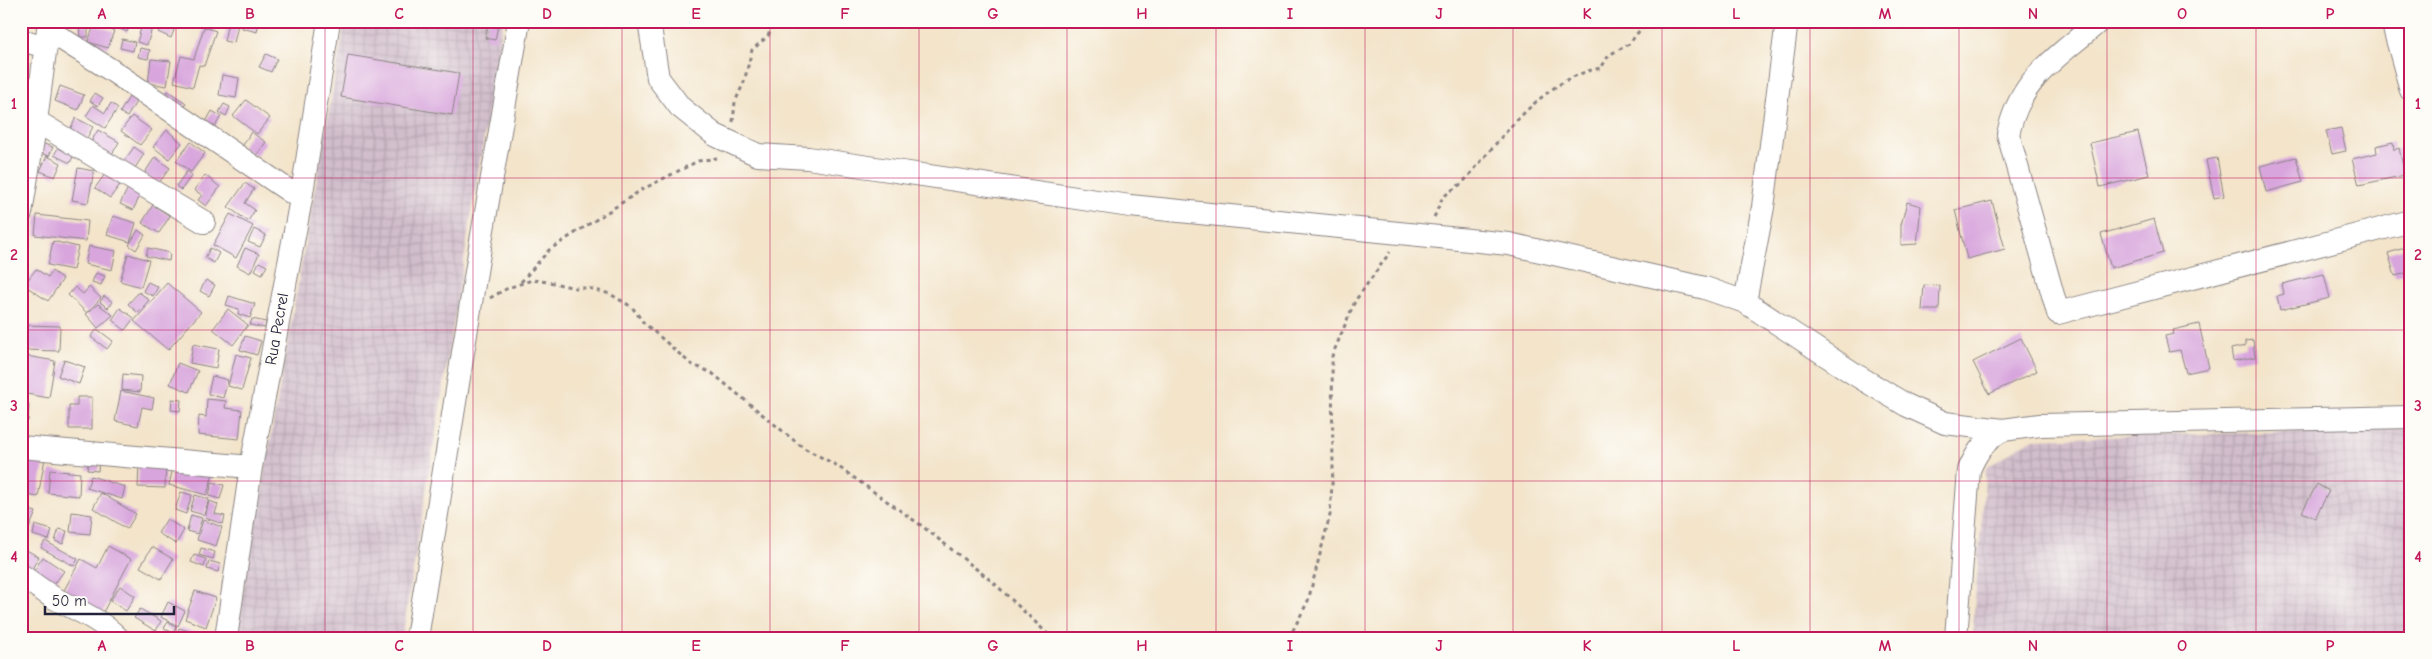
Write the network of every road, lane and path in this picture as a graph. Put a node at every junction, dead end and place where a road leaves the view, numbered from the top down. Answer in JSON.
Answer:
{"nodes":[{"id":1,"x":329,"y":21,"type":"edge"},
{"id":2,"x":519,"y":21,"type":"edge"},
{"id":3,"x":649,"y":21,"type":"edge"},
{"id":4,"x":774,"y":21,"type":"edge"},
{"id":5,"x":1647,"y":21,"type":"edge"},
{"id":6,"x":1787,"y":21,"type":"edge"},
{"id":7,"x":2098,"y":21,"type":"edge"},
{"id":8,"x":2392,"y":21,"type":"edge"},
{"id":9,"x":48,"y":33,"type":"edge"},
{"id":10,"x":21,"y":40,"type":"edge"},
{"id":11,"x":2411,"y":90,"type":"edge"},
{"id":12,"x":734,"y":126,"type":"dead end"},
{"id":13,"x":30,"y":134,"type":"edge"},
{"id":14,"x":723,"y":156,"type":"dead end"},
{"id":15,"x":301,"y":199,"type":"junction"},
{"id":16,"x":21,"y":213,"type":"edge"},
{"id":17,"x":2411,"y":220,"type":"edge"},
{"id":18,"x":204,"y":222,"type":"dead end"},
{"id":19,"x":1431,"y":224,"type":"dead end"},
{"id":20,"x":1392,"y":248,"type":"dead end"},
{"id":21,"x":521,"y":283,"type":"junction"},
{"id":22,"x":490,"y":298,"type":"dead end"},
{"id":23,"x":1745,"y":302,"type":"junction"},
{"id":24,"x":2411,"y":417,"type":"edge"},
{"id":25,"x":2003,"y":430,"type":"junction"},
{"id":26,"x":21,"y":447,"type":"edge"},
{"id":27,"x":251,"y":467,"type":"junction"},
{"id":28,"x":21,"y":575,"type":"edge"},
{"id":29,"x":118,"y":638,"type":"edge"},
{"id":30,"x":226,"y":638,"type":"edge"},
{"id":31,"x":417,"y":638,"type":"edge"},
{"id":32,"x":1052,"y":638,"type":"edge"},
{"id":33,"x":1289,"y":638,"type":"edge"},
{"id":34,"x":1956,"y":638,"type":"edge"}],
"edges":[{"from":1,"to":15,"type":"street","name":"Rua Pecrel"},
{"from":2,"to":31,"type":"street"},
{"from":3,"to":23,"type":"street"},
{"from":4,"to":12,"type":"path"},
{"from":5,"to":19,"type":"path"},
{"from":6,"to":23,"type":"street"},
{"from":7,"to":17,"type":"street"},
{"from":8,"to":11,"type":"street"},
{"from":9,"to":10,"type":"street"},
{"from":9,"to":13,"type":"street"},
{"from":9,"to":15,"type":"street"},
{"from":13,"to":16,"type":"street"},
{"from":13,"to":18,"type":"street"},
{"from":14,"to":21,"type":"path"},
{"from":15,"to":27,"type":"street","name":"Rua Pecrel"},
{"from":20,"to":33,"type":"path"},
{"from":21,"to":22,"type":"path"},
{"from":21,"to":32,"type":"path"},
{"from":23,"to":25,"type":"street"},
{"from":24,"to":25,"type":"street"},
{"from":25,"to":34,"type":"street"},
{"from":26,"to":27,"type":"street"},
{"from":27,"to":30,"type":"street","name":"Rua Pecrel"},
{"from":28,"to":29,"type":"street"}]}
